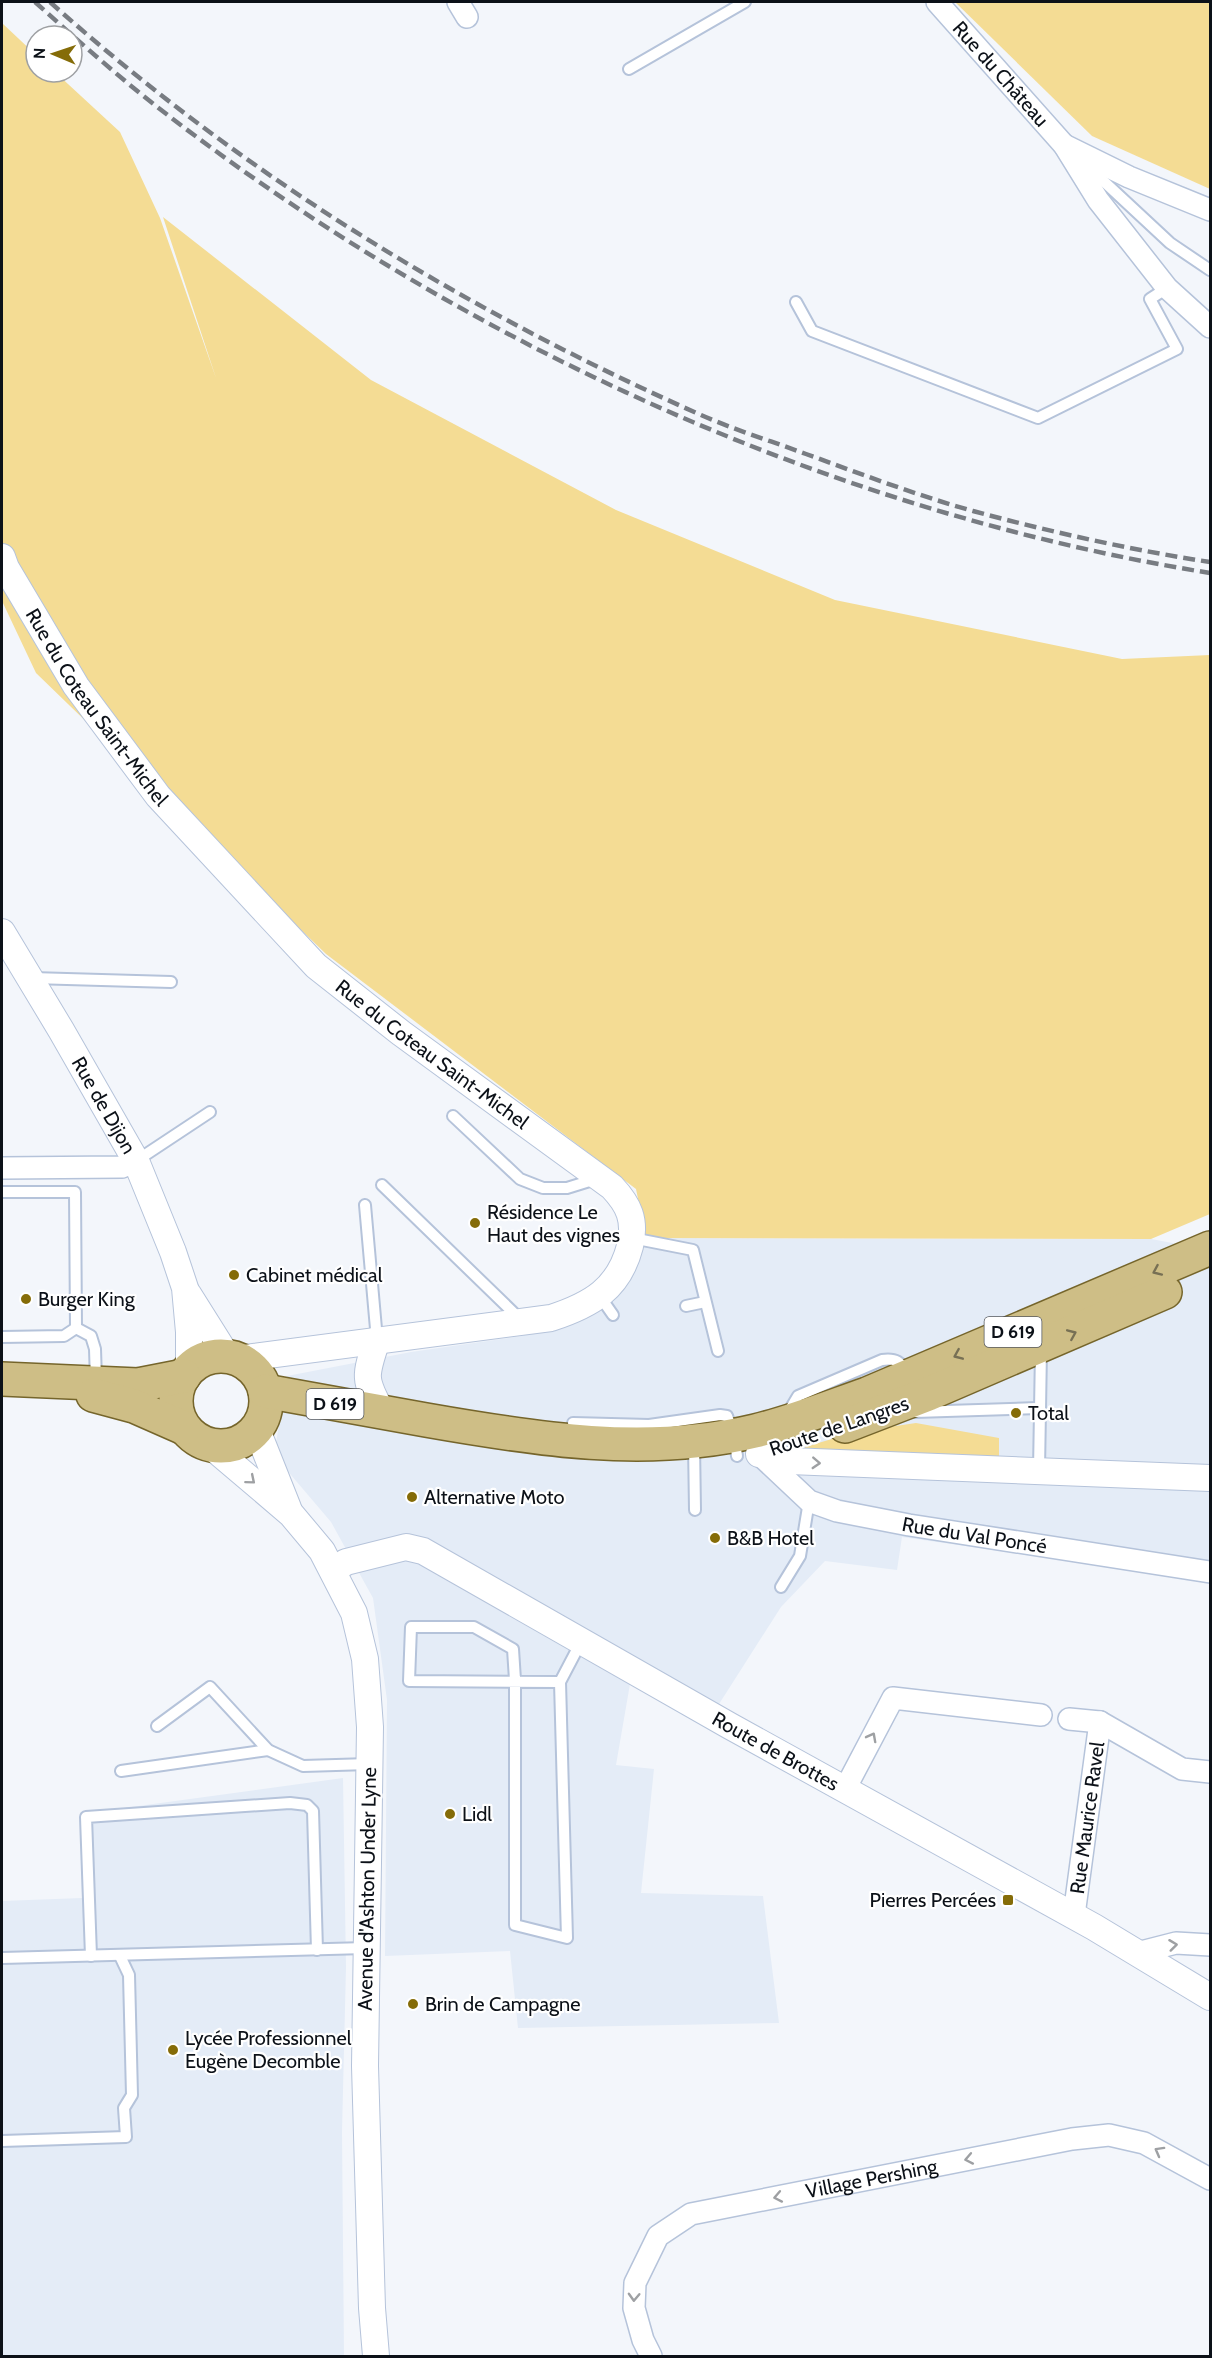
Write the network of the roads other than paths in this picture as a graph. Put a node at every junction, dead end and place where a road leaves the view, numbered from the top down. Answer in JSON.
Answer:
{"nodes":[{"id":1,"x":745,"y":2,"type":"edge"},
{"id":2,"x":937,"y":2,"type":"edge"},
{"id":3,"x":629,"y":69,"type":"dead end"},
{"id":4,"x":1064,"y":145,"type":"junction"},
{"id":5,"x":1210,"y":210,"type":"edge"},
{"id":6,"x":1210,"y":270,"type":"edge"},
{"id":7,"x":1167,"y":288,"type":"junction"},
{"id":8,"x":796,"y":302,"type":"dead end"},
{"id":9,"x":1210,"y":327,"type":"edge"},
{"id":10,"x":2,"y":557,"type":"edge"},
{"id":11,"x":2,"y":932,"type":"edge"},
{"id":12,"x":29,"y":978,"type":"junction"},
{"id":13,"x":171,"y":982,"type":"dead end"},
{"id":14,"x":210,"y":1112,"type":"dead end"},
{"id":15,"x":453,"y":1116,"type":"dead end"},
{"id":16,"x":136,"y":1161,"type":"junction"},
{"id":17,"x":2,"y":1168,"type":"edge"},
{"id":18,"x":599,"y":1178,"type":"junction"},
{"id":19,"x":382,"y":1185,"type":"dead end"},
{"id":20,"x":2,"y":1192,"type":"edge"},
{"id":21,"x":365,"y":1205,"type":"dead end"},
{"id":22,"x":632,"y":1238,"type":"junction"},
{"id":23,"x":1210,"y":1248,"type":"edge"},
{"id":24,"x":1210,"y":1272,"type":"edge"},
{"id":25,"x":185,"y":1288,"type":"junction"},
{"id":26,"x":705,"y":1302,"type":"junction"},
{"id":27,"x":686,"y":1305,"type":"dead end"},
{"id":28,"x":522,"y":1322,"type":"junction"},
{"id":29,"x":76,"y":1328,"type":"junction"},
{"id":30,"x":2,"y":1337,"type":"edge"},
{"id":31,"x":377,"y":1340,"type":"junction"},
{"id":32,"x":1041,"y":1347,"type":"junction"},
{"id":33,"x":718,"y":1351,"type":"dead end"},
{"id":34,"x":187,"y":1372,"type":"junction"},
{"id":35,"x":2,"y":1379,"type":"edge"},
{"id":36,"x":46,"y":1382,"type":"junction"},
{"id":37,"x":96,"y":1383,"type":"junction"},
{"id":38,"x":914,"y":1386,"type":"junction"},
{"id":39,"x":252,"y":1388,"type":"junction"},
{"id":40,"x":872,"y":1404,"type":"junction"},
{"id":41,"x":1039,"y":1408,"type":"junction"},
{"id":42,"x":382,"y":1412,"type":"junction"},
{"id":43,"x":804,"y":1416,"type":"junction"},
{"id":44,"x":573,"y":1423,"type":"dead end"},
{"id":45,"x":198,"y":1437,"type":"junction"},
{"id":46,"x":743,"y":1448,"type":"junction"},
{"id":47,"x":694,"y":1450,"type":"junction"},
{"id":48,"x":1039,"y":1470,"type":"junction"},
{"id":49,"x":1210,"y":1478,"type":"edge"},
{"id":50,"x":809,"y":1501,"type":"junction"},
{"id":51,"x":695,"y":1510,"type":"dead end"},
{"id":52,"x":291,"y":1514,"type":"junction"},
{"id":53,"x":333,"y":1570,"type":"junction"},
{"id":54,"x":1210,"y":1572,"type":"edge"},
{"id":55,"x":781,"y":1587,"type":"dead end"},
{"id":56,"x":581,"y":1642,"type":"junction"},
{"id":57,"x":515,"y":1680,"type":"junction"},
{"id":58,"x":560,"y":1682,"type":"junction"},
{"id":59,"x":1041,"y":1715,"type":"dead end"},
{"id":60,"x":1069,"y":1719,"type":"dead end"},
{"id":61,"x":1100,"y":1722,"type":"junction"},
{"id":62,"x":157,"y":1726,"type":"dead end"},
{"id":63,"x":268,"y":1750,"type":"junction"},
{"id":64,"x":369,"y":1764,"type":"junction"},
{"id":65,"x":121,"y":1772,"type":"dead end"},
{"id":66,"x":1210,"y":1772,"type":"edge"},
{"id":67,"x":845,"y":1789,"type":"junction"},
{"id":68,"x":1074,"y":1915,"type":"junction"},
{"id":69,"x":1210,"y":1946,"type":"edge"},
{"id":70,"x":366,"y":1948,"type":"junction"},
{"id":71,"x":317,"y":1950,"type":"junction"},
{"id":72,"x":1137,"y":1953,"type":"junction"},
{"id":73,"x":91,"y":1956,"type":"junction"},
{"id":74,"x":120,"y":1956,"type":"junction"},
{"id":75,"x":2,"y":1958,"type":"edge"},
{"id":76,"x":1210,"y":1997,"type":"edge"},
{"id":77,"x":2,"y":2141,"type":"edge"},
{"id":78,"x":1210,"y":2179,"type":"edge"},
{"id":79,"x":376,"y":2356,"type":"edge"},
{"id":80,"x":651,"y":2356,"type":"edge"}],
"edges":[{"from":1,"to":3,"type":"lane"},
{"from":2,"to":4,"type":"street","name":"Rue du Château"},
{"from":4,"to":5,"type":"street"},
{"from":4,"to":6,"type":"lane"},
{"from":4,"to":7,"type":"street"},
{"from":7,"to":8,"type":"lane"},
{"from":7,"to":9,"type":"street"},
{"from":10,"to":18,"type":"street","name":"Rue du Coteau Saint-Michel"},
{"from":11,"to":12,"type":"street","name":"Rue de Dijon"},
{"from":12,"to":13,"type":"lane"},
{"from":12,"to":16,"type":"street","name":"Rue de Dijon"},
{"from":14,"to":16,"type":"lane"},
{"from":15,"to":18,"type":"lane"},
{"from":16,"to":17,"type":"street"},
{"from":16,"to":25,"type":"street","name":"Rue de Dijon"},
{"from":18,"to":22,"type":"street","name":"Rue du Coteau Saint-Michel"},
{"from":19,"to":28,"type":"lane"},
{"from":20,"to":29,"type":"lane"},
{"from":21,"to":31,"type":"lane"},
{"from":22,"to":26,"type":"lane"},
{"from":22,"to":28,"type":"street","name":"Rue du Coteau Saint-Michel"},
{"from":23,"to":38,"type":"main road","number":"D 619","one_way":true},
{"from":32,"to":24,"type":"main road","name":"Route de Langres","number":"D 619","one_way":true},
{"from":25,"to":34,"type":"street","name":"Rue de Dijon"},
{"from":25,"to":39,"type":"street","name":"Rue de Dijon"},
{"from":26,"to":27,"type":"lane"},
{"from":26,"to":33,"type":"lane"},
{"from":28,"to":31,"type":"street","name":"Rue du Coteau Saint-Michel"},
{"from":29,"to":30,"type":"lane"},
{"from":29,"to":37,"type":"lane"},
{"from":31,"to":39,"type":"street","name":"Rue du Coteau Saint-Michel"},
{"from":31,"to":42,"type":"street"},
{"from":32,"to":38,"type":"main road","name":"Route de Langres","number":"D 619"},
{"from":32,"to":41,"type":"lane"},
{"from":34,"to":37,"type":"main road"},
{"from":34,"to":39,"type":"main road"},
{"from":34,"to":45,"type":"main road"},
{"from":35,"to":36,"type":"main road"},
{"from":36,"to":37,"type":"main road"},
{"from":36,"to":45,"type":"main road"},
{"from":38,"to":40,"type":"main road","name":"Route de Langres","number":"D 619"},
{"from":38,"to":43,"type":"lane"},
{"from":39,"to":42,"type":"main road","name":"Route de Langres","number":"D 619"},
{"from":39,"to":45,"type":"main road"},
{"from":39,"to":47,"type":"main road","name":"Route de Langres","number":"D 619"},
{"from":39,"to":52,"type":"street","name":"Avenue d'Ashton Under Lyne"},
{"from":40,"to":41,"type":"lane"},
{"from":40,"to":43,"type":"main road","number":"D 619"},
{"from":40,"to":46,"type":"main road","name":"Route de Langres","number":"D 619"},
{"from":41,"to":48,"type":"lane"},
{"from":42,"to":47,"type":"main road","name":"Route de Langres","number":"D 619"},
{"from":43,"to":46,"type":"main road","name":"Route de Langres","number":"D 619"},
{"from":44,"to":46,"type":"lane"},
{"from":45,"to":52,"type":"street","name":"Avenue d'Ashton Under Lyne","one_way":true},
{"from":46,"to":47,"type":"main road","name":"Route de Langres","number":"D 619"},
{"from":46,"to":48,"type":"street","one_way":true},
{"from":46,"to":50,"type":"street","name":"Rue du Val Poncé"},
{"from":47,"to":51,"type":"lane"},
{"from":48,"to":49,"type":"street"},
{"from":50,"to":54,"type":"street","name":"Rue du Val Poncé"},
{"from":50,"to":55,"type":"lane"},
{"from":52,"to":53,"type":"street","name":"Avenue d'Ashton Under Lyne"},
{"from":53,"to":56,"type":"street","name":"Route de Brottes"},
{"from":53,"to":64,"type":"street","name":"Avenue d'Ashton Under Lyne"},
{"from":56,"to":58,"type":"lane"},
{"from":56,"to":67,"type":"street","name":"Route de Brottes"},
{"from":57,"to":57,"type":"lane"},
{"from":57,"to":58,"type":"lane"},
{"from":57,"to":58,"type":"lane"},
{"from":67,"to":59,"type":"street","one_way":true},
{"from":60,"to":61,"type":"street"},
{"from":61,"to":66,"type":"street"},
{"from":61,"to":68,"type":"street","name":"Rue Maurice Ravel"},
{"from":62,"to":63,"type":"lane"},
{"from":63,"to":64,"type":"lane"},
{"from":63,"to":65,"type":"lane"},
{"from":64,"to":70,"type":"street","name":"Avenue d'Ashton Under Lyne"},
{"from":67,"to":68,"type":"street","name":"Route de Brottes"},
{"from":68,"to":72,"type":"street","name":"Route de Brottes"},
{"from":72,"to":69,"type":"street","one_way":true},
{"from":70,"to":71,"type":"lane"},
{"from":70,"to":79,"type":"street","name":"Avenue d'Ashton Under Lyne"},
{"from":71,"to":73,"type":"lane"},
{"from":71,"to":74,"type":"lane"},
{"from":72,"to":76,"type":"street","name":"Route de Brottes"},
{"from":73,"to":74,"type":"lane"},
{"from":73,"to":75,"type":"lane"},
{"from":74,"to":77,"type":"lane"},
{"from":78,"to":80,"type":"street","name":"Village Pershing","one_way":true}]}
